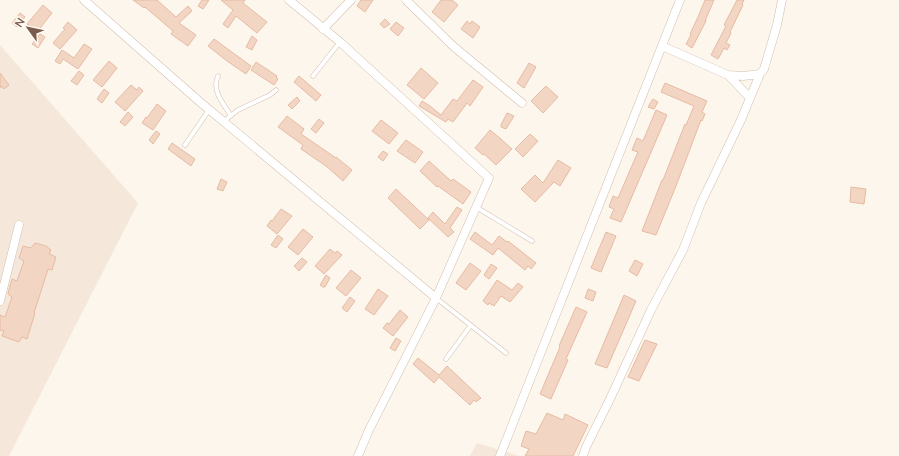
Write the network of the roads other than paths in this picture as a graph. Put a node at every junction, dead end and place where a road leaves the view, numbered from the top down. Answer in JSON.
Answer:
{"nodes":[{"id":1,"x":84,"y":0,"type":"edge"},
{"id":2,"x":289,"y":0,"type":"edge"},
{"id":3,"x":351,"y":0,"type":"edge"},
{"id":4,"x":406,"y":0,"type":"edge"},
{"id":5,"x":680,"y":0,"type":"edge"},
{"id":6,"x":782,"y":0,"type":"edge"},
{"id":7,"x":323,"y":28,"type":"junction"},
{"id":8,"x":340,"y":42,"type":"junction"},
{"id":9,"x":662,"y":46,"type":"junction"},
{"id":10,"x":760,"y":74,"type":"junction"},
{"id":11,"x":728,"y":75,"type":"junction"},
{"id":12,"x":218,"y":76,"type":"dead end"},
{"id":13,"x":313,"y":76,"type":"dead end"},
{"id":14,"x":276,"y":90,"type":"dead end"},
{"id":15,"x":750,"y":98,"type":"junction"},
{"id":16,"x":522,"y":103,"type":"dead end"},
{"id":17,"x":209,"y":110,"type":"junction"},
{"id":18,"x":232,"y":116,"type":"junction"},
{"id":19,"x":223,"y":122,"type":"junction"},
{"id":20,"x":185,"y":145,"type":"dead end"},
{"id":21,"x":476,"y":207,"type":"junction"},
{"id":22,"x":19,"y":225,"type":"dead end"},
{"id":23,"x":532,"y":241,"type":"dead end"},
{"id":24,"x":436,"y":298,"type":"junction"},
{"id":25,"x":0,"y":302,"type":"edge"},
{"id":26,"x":471,"y":325,"type":"junction"},
{"id":27,"x":506,"y":353,"type":"dead end"},
{"id":28,"x":446,"y":359,"type":"dead end"},
{"id":29,"x":358,"y":456,"type":"edge"},
{"id":30,"x":500,"y":456,"type":"edge"},
{"id":31,"x":583,"y":456,"type":"edge"}],
"edges":[{"from":1,"to":17,"type":"street"},
{"from":2,"to":7,"type":"street"},
{"from":3,"to":7,"type":"street"},
{"from":4,"to":16,"type":"street"},
{"from":5,"to":9,"type":"street"},
{"from":6,"to":10,"type":"street"},
{"from":7,"to":8,"type":"street"},
{"from":8,"to":13,"type":"lane"},
{"from":8,"to":21,"type":"street"},
{"from":9,"to":11,"type":"street"},
{"from":9,"to":30,"type":"street"},
{"from":10,"to":11,"type":"street"},
{"from":10,"to":15,"type":"street"},
{"from":11,"to":15,"type":"street"},
{"from":12,"to":18,"type":"lane"},
{"from":14,"to":18,"type":"lane"},
{"from":15,"to":31,"type":"street"},
{"from":17,"to":19,"type":"street"},
{"from":17,"to":20,"type":"lane"},
{"from":18,"to":19,"type":"lane"},
{"from":19,"to":24,"type":"street"},
{"from":21,"to":23,"type":"lane"},
{"from":21,"to":24,"type":"street"},
{"from":22,"to":25,"type":"street"},
{"from":24,"to":26,"type":"lane"},
{"from":24,"to":29,"type":"street"},
{"from":26,"to":27,"type":"lane"},
{"from":26,"to":28,"type":"lane"}]}
